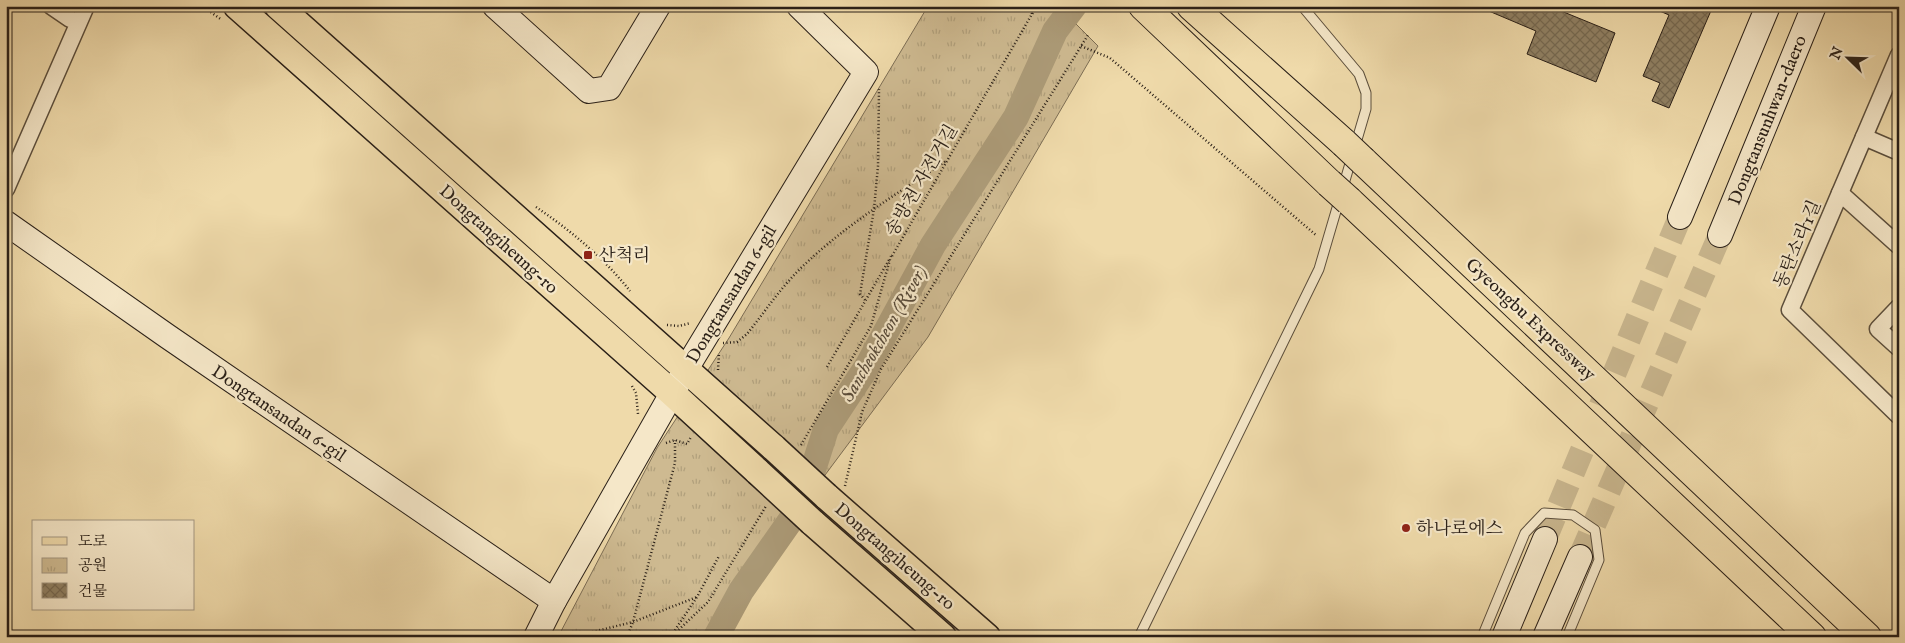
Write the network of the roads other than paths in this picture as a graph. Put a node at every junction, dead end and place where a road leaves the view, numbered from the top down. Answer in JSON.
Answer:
{"nodes":[{"id":1,"x":51,"y":6,"type":"edge"},
{"id":2,"x":86,"y":6,"type":"edge"},
{"id":3,"x":237,"y":6,"type":"edge"},
{"id":4,"x":278,"y":6,"type":"edge"},
{"id":5,"x":495,"y":6,"type":"edge"},
{"id":6,"x":658,"y":6,"type":"edge"},
{"id":7,"x":799,"y":6,"type":"edge"},
{"id":8,"x":1143,"y":6,"type":"edge"},
{"id":9,"x":1191,"y":6,"type":"edge"},
{"id":10,"x":1302,"y":6,"type":"edge"},
{"id":11,"x":1768,"y":6,"type":"edge"},
{"id":12,"x":1814,"y":6,"type":"edge"},
{"id":13,"x":70,"y":19,"type":"dead end"},
{"id":14,"x":1899,"y":55,"type":"edge"},
{"id":15,"x":1864,"y":137,"type":"junction"},
{"id":16,"x":1899,"y":152,"type":"edge"},
{"id":17,"x":6,"y":188,"type":"edge"},
{"id":18,"x":1840,"y":193,"type":"junction"},
{"id":19,"x":1680,"y":217,"type":"tunnel mouth"},
{"id":20,"x":6,"y":223,"type":"edge"},
{"id":21,"x":1720,"y":235,"type":"tunnel mouth"},
{"id":22,"x":1899,"y":246,"type":"edge"},
{"id":23,"x":1899,"y":307,"type":"edge"},
{"id":24,"x":1899,"y":348,"type":"edge"},
{"id":25,"x":686,"y":369,"type":"junction"},
{"id":26,"x":672,"y":393,"type":"junction"},
{"id":27,"x":1899,"y":416,"type":"edge"},
{"id":28,"x":1545,"y":539,"type":"tunnel mouth"},
{"id":29,"x":1580,"y":558,"type":"tunnel mouth"},
{"id":30,"x":554,"y":601,"type":"junction"},
{"id":31,"x":536,"y":637,"type":"edge"},
{"id":32,"x":943,"y":637,"type":"edge"},
{"id":33,"x":987,"y":637,"type":"edge"},
{"id":34,"x":1138,"y":637,"type":"edge"},
{"id":35,"x":1482,"y":637,"type":"edge"},
{"id":36,"x":1504,"y":637,"type":"edge"},
{"id":37,"x":1545,"y":637,"type":"edge"},
{"id":38,"x":1567,"y":637,"type":"edge"},
{"id":39,"x":1812,"y":637,"type":"edge"},
{"id":40,"x":1867,"y":637,"type":"edge"}],
"edges":[{"from":1,"to":13,"type":"street"},
{"from":2,"to":17,"type":"street"},
{"from":3,"to":26,"type":"main road","name":"Dongtangiheung-ro"},
{"from":4,"to":25,"type":"main road","name":"Dongtangiheung-ro"},
{"from":5,"to":6,"type":"street"},
{"from":7,"to":25,"type":"street","name":"Dongtansandan 6-gil"},
{"from":8,"to":39,"type":"highway","bridge":true},
{"from":9,"to":40,"type":"highway","name":"Gyeongbu Expressway"},
{"from":10,"to":34,"type":"lane"},
{"from":11,"to":19,"type":"street"},
{"from":12,"to":21,"type":"street","name":"Dongtansunhwan-daero"},
{"from":14,"to":15,"type":"street","name":"동탄소라1길"},
{"from":15,"to":16,"type":"street"},
{"from":15,"to":18,"type":"street","name":"동탄소라1길"},
{"from":18,"to":22,"type":"street"},
{"from":18,"to":27,"type":"street","name":"동탄소라1길"},
{"from":20,"to":30,"type":"street","name":"Dongtansandan 6-gil"},
{"from":23,"to":24,"type":"street"},
{"from":25,"to":26,"type":"street","name":"Dongtansandan 6-gil"},
{"from":25,"to":33,"type":"main road","name":"Dongtangiheung-ro","bridge":true},
{"from":26,"to":30,"type":"street","name":"Dongtansandan 6-gil"},
{"from":26,"to":32,"type":"main road","name":"Dongtangiheung-ro","bridge":true},
{"from":28,"to":36,"type":"street"},
{"from":29,"to":37,"type":"street"},
{"from":30,"to":31,"type":"street","name":"Dongtansandan 6-gil"},
{"from":35,"to":38,"type":"lane"}]}
